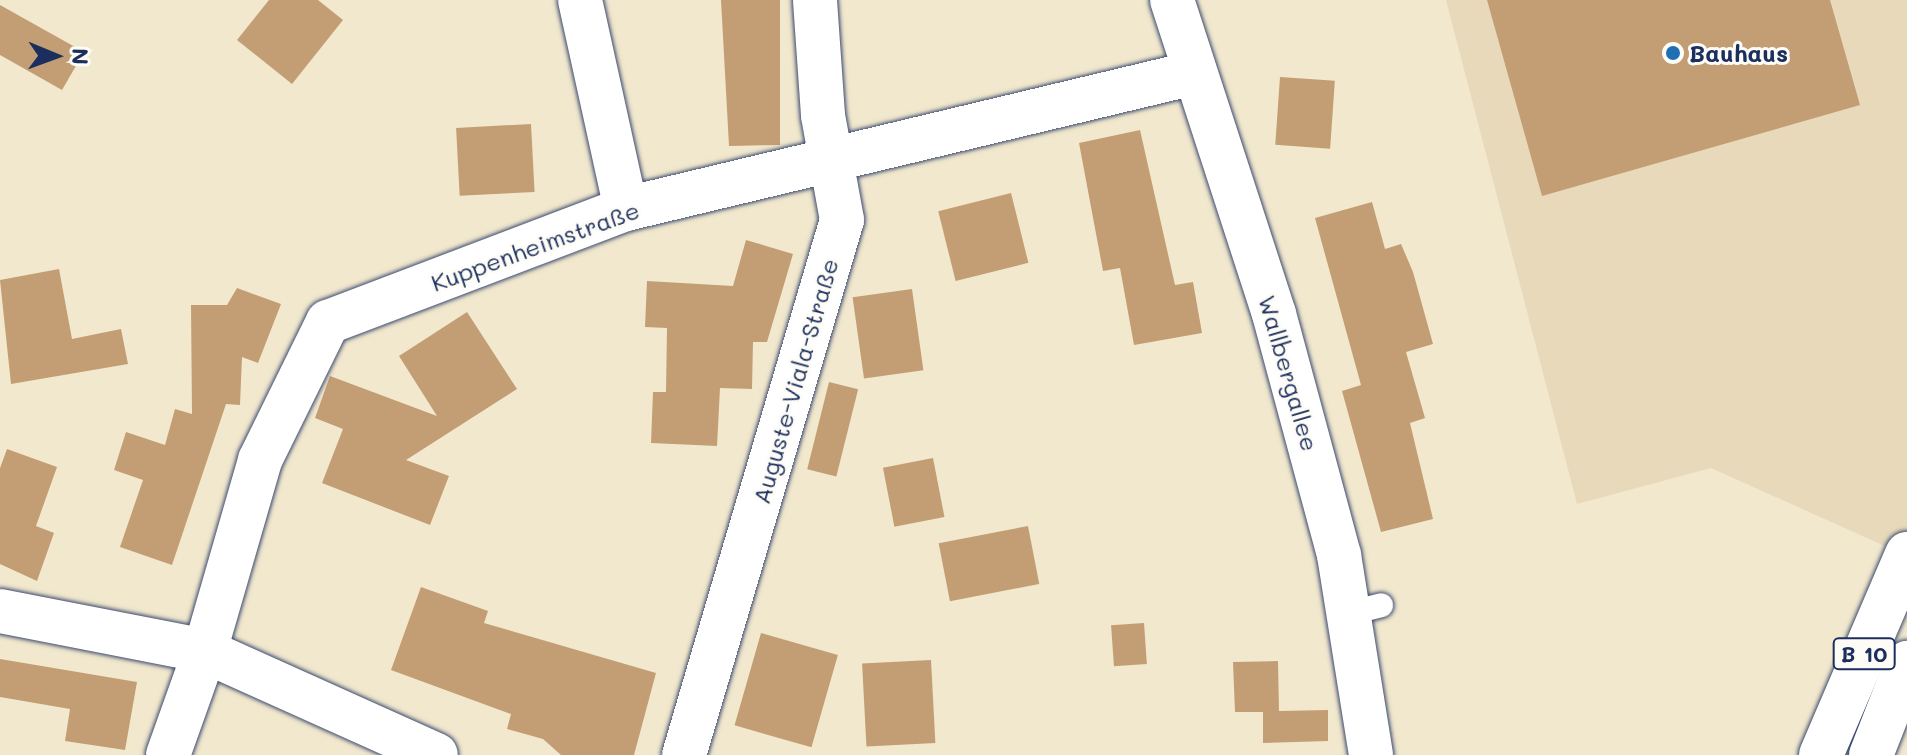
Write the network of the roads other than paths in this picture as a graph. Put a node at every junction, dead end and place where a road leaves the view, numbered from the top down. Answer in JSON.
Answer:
{"nodes":[{"id":1,"x":580,"y":0,"type":"edge"},
{"id":2,"x":815,"y":0,"type":"edge"},
{"id":3,"x":1172,"y":0,"type":"edge"},
{"id":4,"x":1194,"y":73,"type":"junction"},
{"id":5,"x":833,"y":163,"type":"junction"},
{"id":6,"x":626,"y":209,"type":"junction"},
{"id":7,"x":1907,"y":554,"type":"edge"},
{"id":8,"x":0,"y":611,"type":"edge"},
{"id":9,"x":205,"y":651,"type":"junction"},
{"id":10,"x":1907,"y":663,"type":"edge"},
{"id":11,"x":168,"y":755,"type":"edge"},
{"id":12,"x":436,"y":755,"type":"edge"},
{"id":13,"x":684,"y":755,"type":"edge"},
{"id":14,"x":1371,"y":755,"type":"edge"},
{"id":15,"x":1821,"y":755,"type":"edge"},
{"id":16,"x":1871,"y":755,"type":"edge"}],
"edges":[{"from":1,"to":6,"type":"street"},
{"from":2,"to":5,"type":"street","name":"Auguste-Viala-Straße"},
{"from":3,"to":4,"type":"street","name":"Wallbergallee"},
{"from":4,"to":5,"type":"street","name":"Kuppenheimstraße"},
{"from":4,"to":14,"type":"street","name":"Wallbergallee"},
{"from":5,"to":6,"type":"street","name":"Kuppenheimstraße"},
{"from":5,"to":13,"type":"street","name":"Auguste-Viala-Straße"},
{"from":6,"to":9,"type":"street","name":"Kuppenheimstraße"},
{"from":7,"to":15,"type":"street","number":"B 10"},
{"from":8,"to":9,"type":"street"},
{"from":9,"to":11,"type":"street","name":"Kuppenheimstraße"},
{"from":9,"to":12,"type":"street"},
{"from":10,"to":16,"type":"street","number":"B 10"}]}
